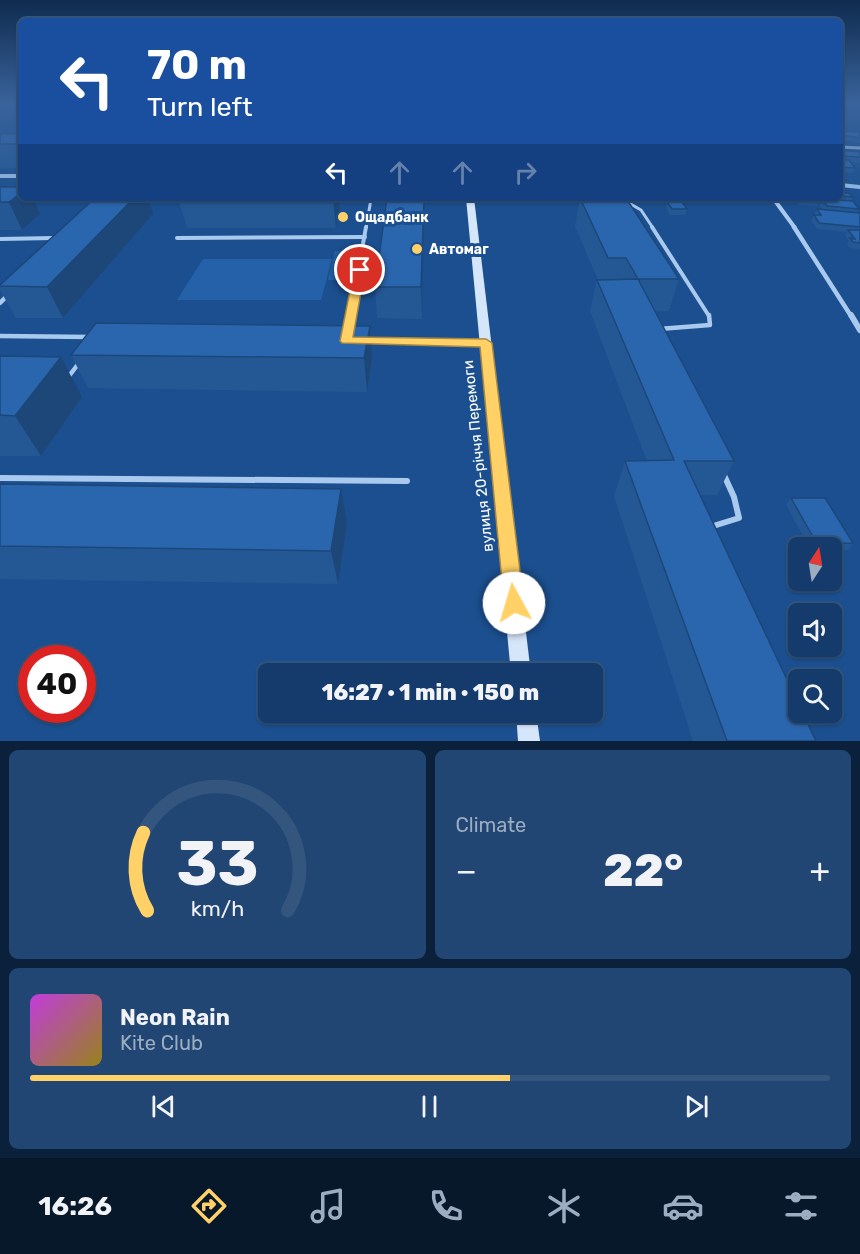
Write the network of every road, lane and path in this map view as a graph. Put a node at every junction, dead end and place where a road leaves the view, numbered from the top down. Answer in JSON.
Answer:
{"nodes":[{"id":1,"x":843,"y":147,"type":"edge"},
{"id":2,"x":860,"y":148,"type":"edge"},
{"id":3,"x":0,"y":176,"type":"edge"},
{"id":4,"x":18,"y":176,"type":"edge"},
{"id":5,"x":107,"y":201,"type":"edge"},
{"id":6,"x":371,"y":201,"type":"edge"},
{"id":7,"x":472,"y":201,"type":"edge"},
{"id":8,"x":616,"y":201,"type":"edge"},
{"id":9,"x":626,"y":201,"type":"junction"},
{"id":10,"x":645,"y":201,"type":"edge"},
{"id":11,"x":775,"y":201,"type":"edge"},
{"id":12,"x":99,"y":208,"type":"edge"},
{"id":13,"x":365,"y":237,"type":"junction"},
{"id":14,"x":57,"y":238,"type":"edge"},
{"id":15,"x":177,"y":238,"type":"dead end"},
{"id":16,"x":0,"y":239,"type":"edge"},
{"id":17,"x":17,"y":287,"type":"edge"},
{"id":18,"x":0,"y":303,"type":"edge"},
{"id":19,"x":860,"y":330,"type":"edge"},
{"id":20,"x":348,"y":331,"type":"edge"},
{"id":21,"x":0,"y":336,"type":"edge"},
{"id":22,"x":99,"y":337,"type":"edge"},
{"id":23,"x":663,"y":338,"type":"edge"},
{"id":24,"x":356,"y":341,"type":"edge"},
{"id":25,"x":486,"y":343,"type":"junction"},
{"id":26,"x":81,"y":360,"type":"edge"},
{"id":27,"x":69,"y":376,"type":"dead end"},
{"id":28,"x":720,"y":465,"type":"edge"},
{"id":29,"x":0,"y":478,"type":"edge"},
{"id":30,"x":407,"y":482,"type":"dead end"},
{"id":31,"x":714,"y":536,"type":"edge"},
{"id":32,"x":521,"y":663,"type":"edge"},
{"id":33,"x":527,"y":723,"type":"edge"},
{"id":34,"x":529,"y":741,"type":"edge"}],
"edges":[{"from":1,"to":2,"type":"street"},
{"from":3,"to":4,"type":"street"},
{"from":5,"to":12,"type":"street"},
{"from":6,"to":13,"type":"lane"},
{"from":7,"to":25,"type":"street","name":"вулиця 20-річчя Перемоги"},
{"from":8,"to":9,"type":"lane"},
{"from":9,"to":10,"type":"lane"},
{"from":9,"to":23,"type":"lane"},
{"from":11,"to":19,"type":"street"},
{"from":13,"to":15,"type":"lane"},
{"from":13,"to":20,"type":"lane"},
{"from":14,"to":16,"type":"lane"},
{"from":17,"to":18,"type":"street"},
{"from":21,"to":22,"type":"lane"},
{"from":24,"to":25,"type":"lane"},
{"from":25,"to":32,"type":"street","name":"вулиця 20-річчя Перемоги"},
{"from":26,"to":27,"type":"lane"},
{"from":28,"to":31,"type":"lane"},
{"from":29,"to":30,"type":"lane"},
{"from":33,"to":34,"type":"street"}]}
